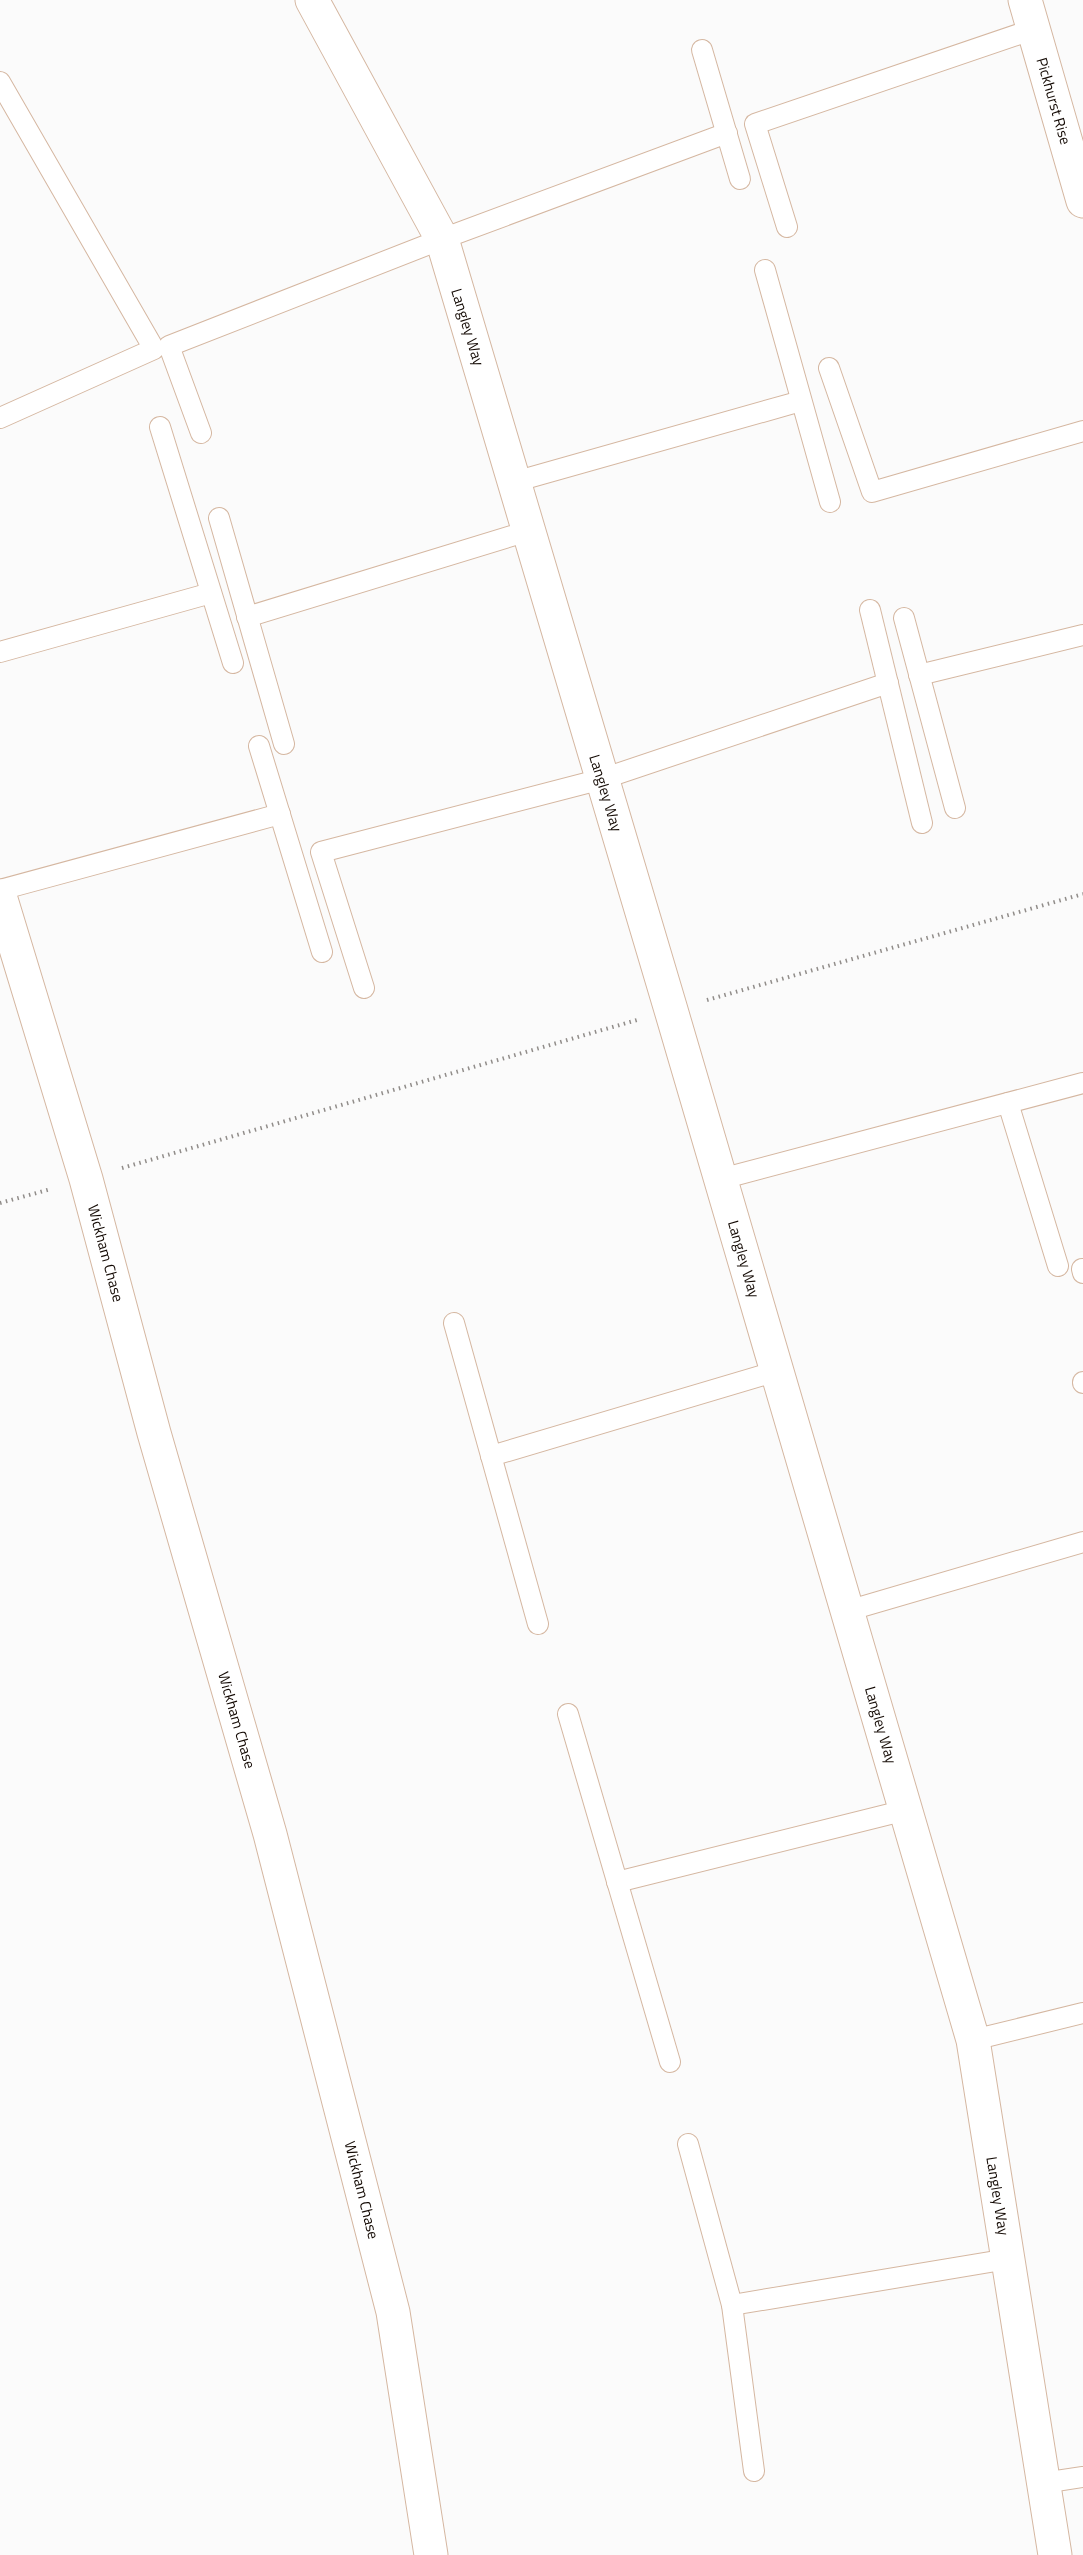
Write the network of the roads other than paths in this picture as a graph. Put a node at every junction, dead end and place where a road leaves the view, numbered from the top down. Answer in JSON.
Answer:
{"nodes":[{"id":1,"x":312,"y":0,"type":"edge"},
{"id":2,"x":1030,"y":14,"type":"edge"},
{"id":3,"x":702,"y":50,"type":"dead end"},
{"id":4,"x":0,"y":82,"type":"edge"},
{"id":5,"x":727,"y":133,"type":"junction"},
{"id":6,"x":740,"y":179,"type":"dead end"},
{"id":7,"x":1083,"y":201,"type":"edge"},
{"id":8,"x":787,"y":227,"type":"dead end"},
{"id":9,"x":442,"y":239,"type":"junction"},
{"id":10,"x":765,"y":270,"type":"dead end"},
{"id":11,"x":829,"y":368,"type":"dead end"},
{"id":12,"x":801,"y":401,"type":"junction"},
{"id":13,"x":0,"y":418,"type":"edge"},
{"id":14,"x":160,"y":427,"type":"dead end"},
{"id":15,"x":1083,"y":431,"type":"edge"},
{"id":16,"x":201,"y":433,"type":"dead end"},
{"id":17,"x":514,"y":482,"type":"junction"},
{"id":18,"x":830,"y":502,"type":"dead end"},
{"id":19,"x":219,"y":518,"type":"dead end"},
{"id":20,"x":528,"y":531,"type":"junction"},
{"id":21,"x":211,"y":593,"type":"junction"},
{"id":22,"x":870,"y":610,"type":"dead end"},
{"id":23,"x":247,"y":617,"type":"junction"},
{"id":24,"x":904,"y":618,"type":"dead end"},
{"id":25,"x":1083,"y":635,"type":"edge"},
{"id":26,"x":0,"y":652,"type":"edge"},
{"id":27,"x":233,"y":663,"type":"dead end"},
{"id":28,"x":919,"y":675,"type":"junction"},
{"id":29,"x":888,"y":683,"type":"junction"},
{"id":30,"x":284,"y":744,"type":"dead end"},
{"id":31,"x":259,"y":746,"type":"dead end"},
{"id":32,"x":602,"y":779,"type":"junction"},
{"id":33,"x":955,"y":808,"type":"dead end"},
{"id":34,"x":280,"y":814,"type":"junction"},
{"id":35,"x":922,"y":823,"type":"dead end"},
{"id":36,"x":0,"y":890,"type":"edge"},
{"id":37,"x":0,"y":896,"type":"edge"},
{"id":38,"x":6,"y":939,"type":"edge"},
{"id":39,"x":322,"y":952,"type":"dead end"},
{"id":40,"x":364,"y":988,"type":"dead end"},
{"id":41,"x":1083,"y":1083,"type":"edge"},
{"id":42,"x":1008,"y":1102,"type":"junction"},
{"id":43,"x":721,"y":1179,"type":"junction"},
{"id":44,"x":1058,"y":1266,"type":"dead end"},
{"id":45,"x":454,"y":1323,"type":"dead end"},
{"id":46,"x":777,"y":1371,"type":"junction"},
{"id":47,"x":491,"y":1456,"type":"junction"},
{"id":48,"x":1083,"y":1542,"type":"edge"},
{"id":49,"x":847,"y":1611,"type":"junction"},
{"id":50,"x":538,"y":1623,"type":"dead end"},
{"id":51,"x":568,"y":1714,"type":"dead end"},
{"id":52,"x":906,"y":1810,"type":"junction"},
{"id":53,"x":617,"y":1882,"type":"junction"},
{"id":54,"x":1083,"y":2013,"type":"edge"},
{"id":55,"x":973,"y":2040,"type":"junction"},
{"id":56,"x":670,"y":2062,"type":"dead end"},
{"id":57,"x":688,"y":2145,"type":"dead end"},
{"id":58,"x":1008,"y":2259,"type":"junction"},
{"id":59,"x":732,"y":2305,"type":"junction"},
{"id":60,"x":754,"y":2471,"type":"dead end"},
{"id":61,"x":1083,"y":2477,"type":"edge"},
{"id":62,"x":1043,"y":2483,"type":"junction"},
{"id":63,"x":431,"y":2555,"type":"edge"},
{"id":64,"x":1055,"y":2555,"type":"edge"}],
"edges":[{"from":1,"to":9,"type":"street","name":"Langley Way"},
{"from":2,"to":7,"type":"street","name":"Pickhurst Rise"},
{"from":2,"to":8,"type":"lane"},
{"from":3,"to":5,"type":"lane"},
{"from":4,"to":13,"type":"lane"},
{"from":5,"to":6,"type":"lane"},
{"from":5,"to":9,"type":"lane"},
{"from":9,"to":16,"type":"lane"},
{"from":9,"to":17,"type":"street","name":"Langley Way"},
{"from":10,"to":12,"type":"lane"},
{"from":11,"to":15,"type":"lane"},
{"from":12,"to":17,"type":"lane"},
{"from":12,"to":18,"type":"lane"},
{"from":14,"to":21,"type":"lane"},
{"from":17,"to":20,"type":"street","name":"Langley Way"},
{"from":19,"to":23,"type":"lane"},
{"from":20,"to":23,"type":"lane"},
{"from":20,"to":32,"type":"street","name":"Langley Way"},
{"from":21,"to":26,"type":"lane"},
{"from":21,"to":27,"type":"lane"},
{"from":22,"to":29,"type":"lane"},
{"from":23,"to":30,"type":"lane"},
{"from":24,"to":28,"type":"lane"},
{"from":25,"to":28,"type":"lane"},
{"from":28,"to":33,"type":"lane"},
{"from":29,"to":32,"type":"lane"},
{"from":29,"to":35,"type":"lane"},
{"from":31,"to":34,"type":"lane"},
{"from":32,"to":40,"type":"lane"},
{"from":32,"to":43,"type":"street","name":"Langley Way"},
{"from":34,"to":36,"type":"lane"},
{"from":34,"to":39,"type":"lane"},
{"from":37,"to":38,"type":"street","name":"Wickham Chase"},
{"from":38,"to":63,"type":"street","name":"Wickham Chase"},
{"from":41,"to":42,"type":"lane"},
{"from":42,"to":43,"type":"lane"},
{"from":42,"to":44,"type":"lane"},
{"from":43,"to":46,"type":"street","name":"Langley Way"},
{"from":45,"to":47,"type":"lane"},
{"from":46,"to":47,"type":"lane"},
{"from":46,"to":49,"type":"street","name":"Langley Way"},
{"from":47,"to":50,"type":"lane"},
{"from":48,"to":49,"type":"lane"},
{"from":49,"to":52,"type":"street","name":"Langley Way"},
{"from":51,"to":53,"type":"lane"},
{"from":52,"to":53,"type":"lane"},
{"from":52,"to":55,"type":"street","name":"Langley Way"},
{"from":53,"to":56,"type":"lane"},
{"from":54,"to":55,"type":"lane"},
{"from":55,"to":58,"type":"street","name":"Langley Way"},
{"from":57,"to":59,"type":"lane"},
{"from":58,"to":59,"type":"lane"},
{"from":58,"to":62,"type":"street","name":"Langley Way"},
{"from":59,"to":60,"type":"lane"},
{"from":61,"to":62,"type":"lane"},
{"from":62,"to":64,"type":"street","name":"Langley Way"}]}
